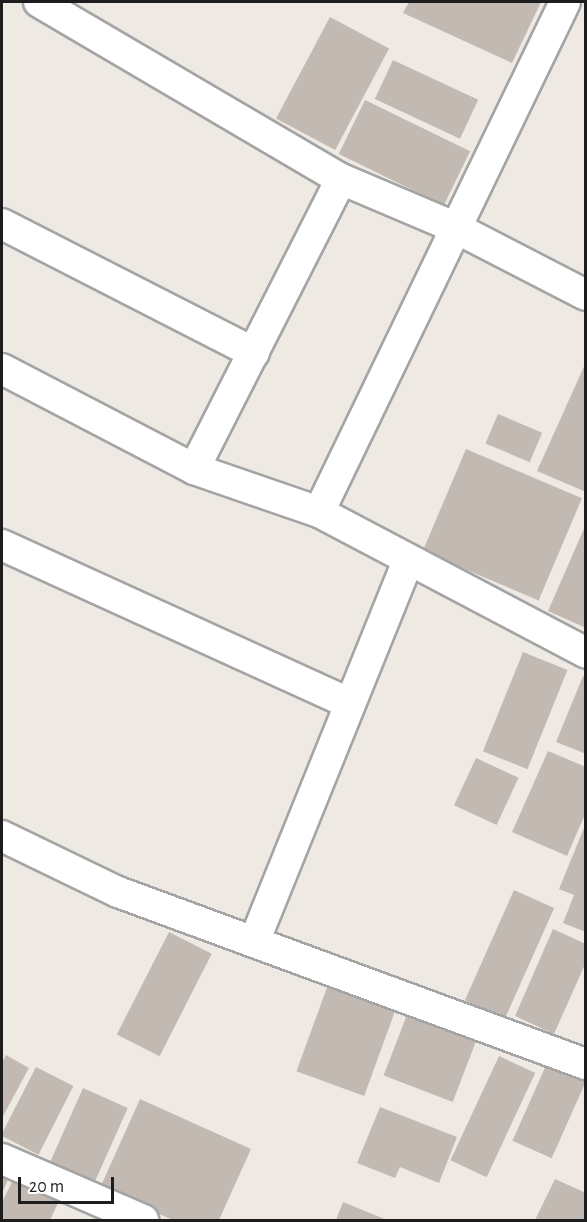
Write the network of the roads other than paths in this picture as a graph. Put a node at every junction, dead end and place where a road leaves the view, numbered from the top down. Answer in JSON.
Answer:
{"nodes":[{"id":1,"x":39,"y":2,"type":"edge"},
{"id":2,"x":565,"y":2,"type":"edge"},
{"id":3,"x":340,"y":179,"type":"junction"},
{"id":4,"x":2,"y":224,"type":"edge"},
{"id":5,"x":454,"y":227,"type":"junction"},
{"id":6,"x":585,"y":296,"type":"edge"},
{"id":7,"x":254,"y":353,"type":"junction"},
{"id":8,"x":2,"y":369,"type":"edge"},
{"id":9,"x":194,"y":469,"type":"junction"},
{"id":10,"x":319,"y":512,"type":"junction"},
{"id":11,"x":2,"y":545,"type":"edge"},
{"id":12,"x":408,"y":560,"type":"junction"},
{"id":13,"x":585,"y":653,"type":"edge"},
{"id":14,"x":347,"y":702,"type":"junction"},
{"id":15,"x":2,"y":836,"type":"edge"},
{"id":16,"x":254,"y":942,"type":"junction"},
{"id":17,"x":585,"y":1064,"type":"edge"},
{"id":18,"x":2,"y":1159,"type":"edge"},
{"id":19,"x":143,"y":1221,"type":"edge"}],
"edges":[{"from":1,"to":3,"type":"street"},
{"from":2,"to":5,"type":"street"},
{"from":3,"to":5,"type":"street"},
{"from":3,"to":7,"type":"street"},
{"from":4,"to":7,"type":"street"},
{"from":5,"to":6,"type":"street"},
{"from":5,"to":10,"type":"street"},
{"from":7,"to":9,"type":"street"},
{"from":8,"to":9,"type":"street"},
{"from":9,"to":10,"type":"street"},
{"from":10,"to":12,"type":"street"},
{"from":11,"to":14,"type":"street"},
{"from":12,"to":13,"type":"street"},
{"from":12,"to":14,"type":"street"},
{"from":14,"to":16,"type":"street"},
{"from":15,"to":16,"type":"street"},
{"from":16,"to":17,"type":"street"},
{"from":18,"to":19,"type":"street"}]}
